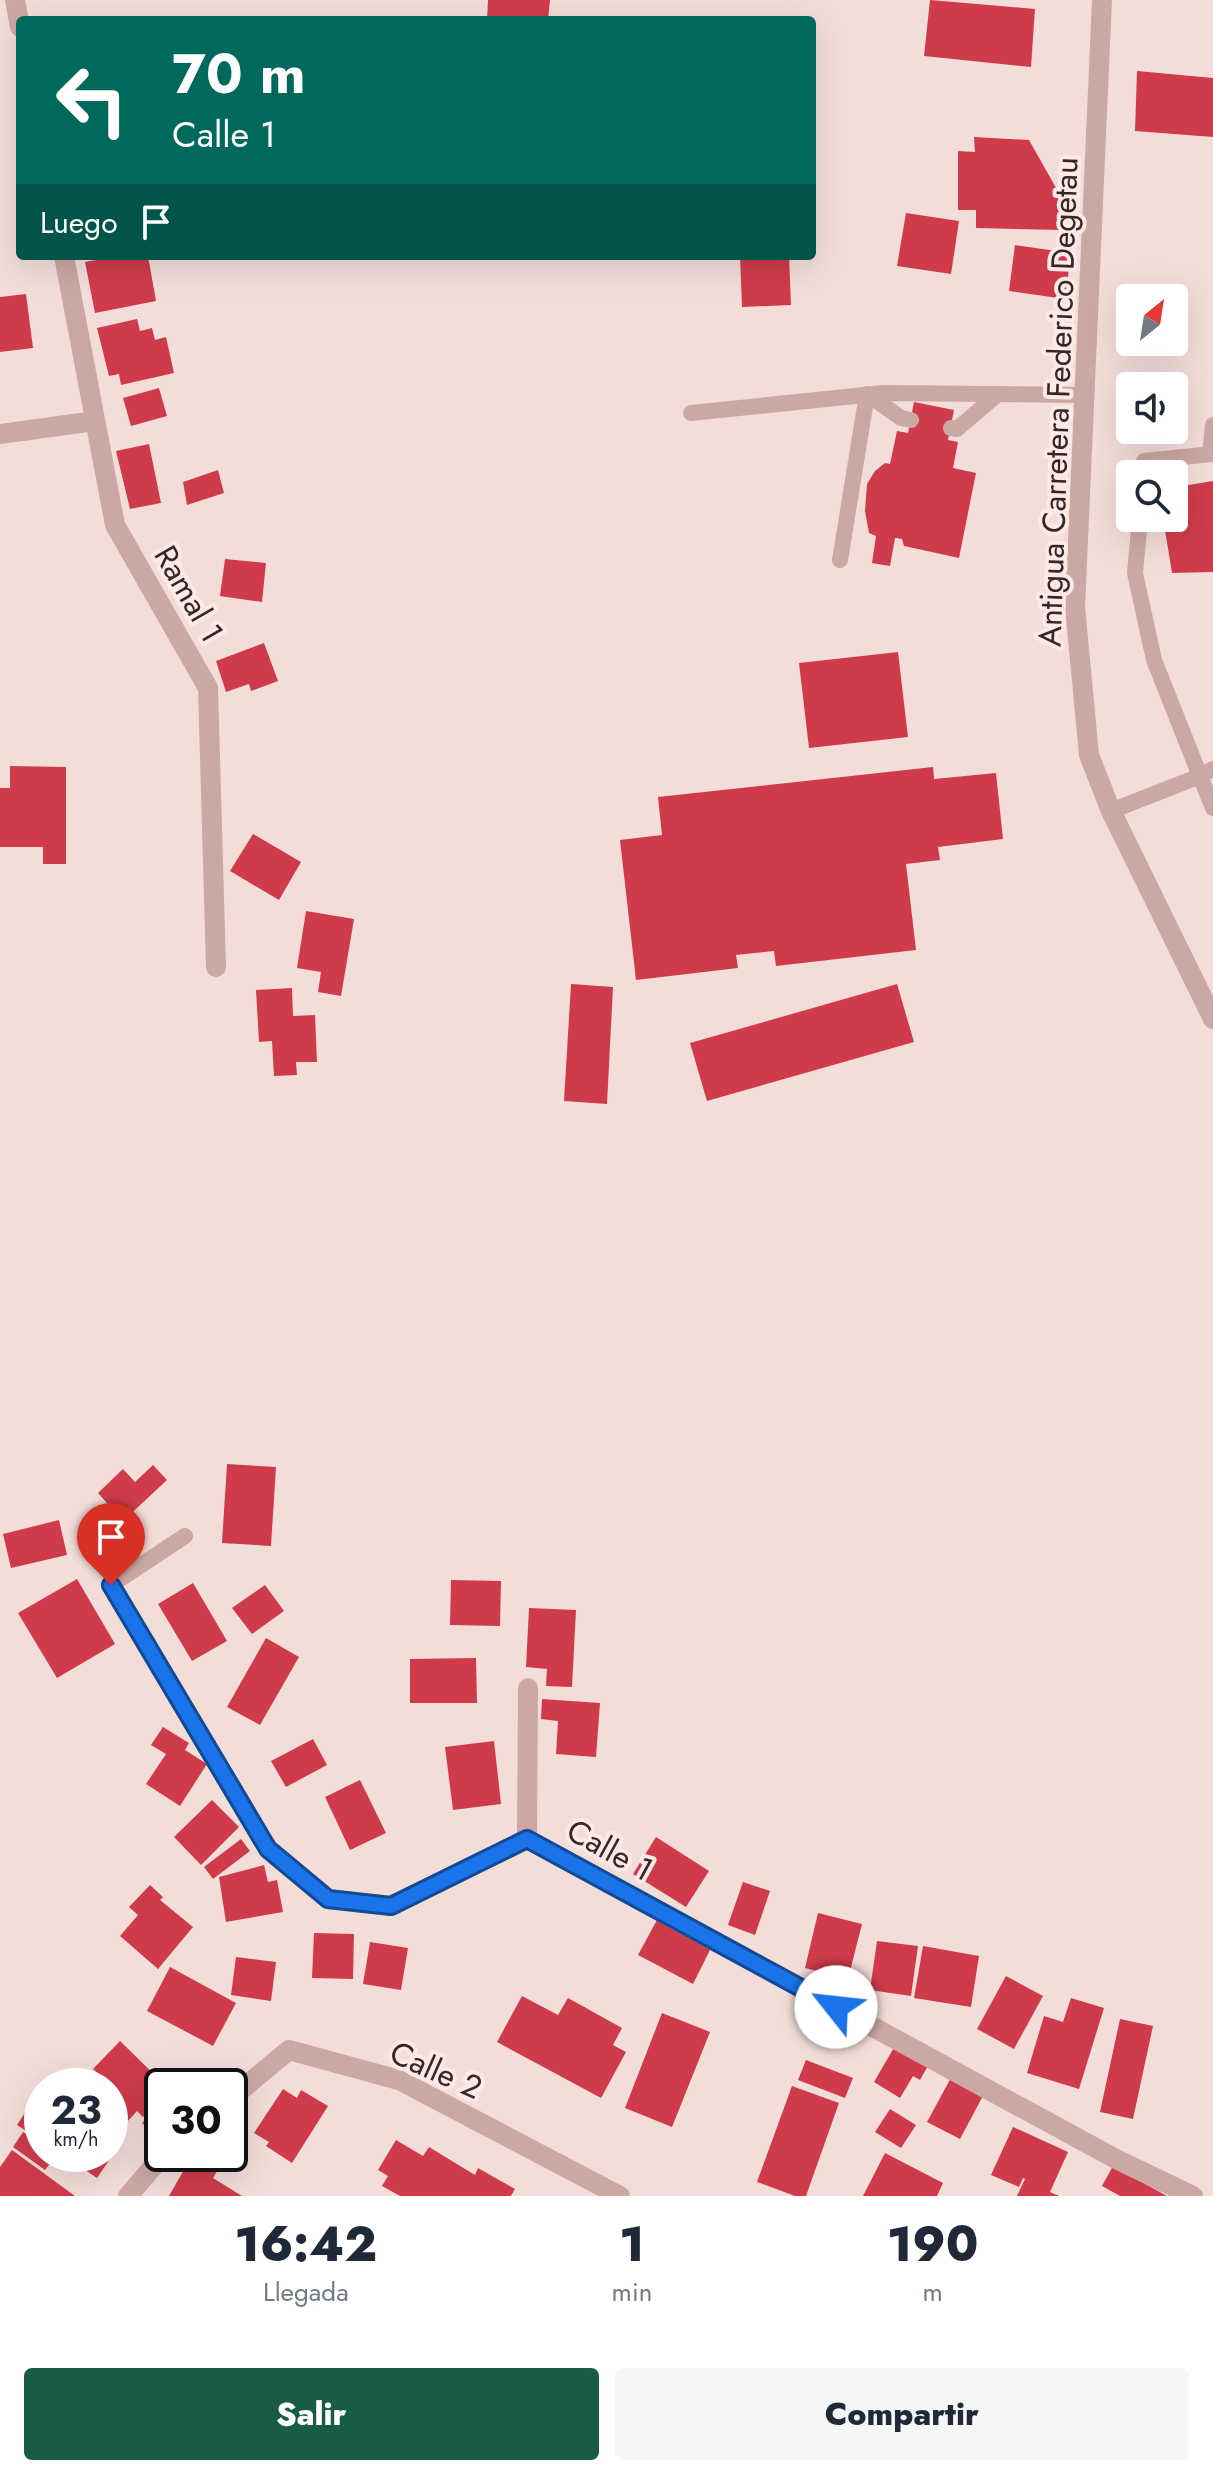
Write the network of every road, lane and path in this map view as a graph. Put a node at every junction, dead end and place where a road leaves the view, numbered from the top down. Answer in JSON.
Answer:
{"nodes":[{"id":1,"x":1102,"y":0,"type":"edge"},
{"id":2,"x":65,"y":260,"type":"edge"},
{"id":3,"x":867,"y":394,"type":"junction"},
{"id":4,"x":998,"y":394,"type":"junction"},
{"id":5,"x":1085,"y":395,"type":"junction"},
{"id":6,"x":691,"y":413,"type":"dead end"},
{"id":7,"x":911,"y":420,"type":"dead end"},
{"id":8,"x":95,"y":421,"type":"junction"},
{"id":9,"x":1213,"y":425,"type":"edge"},
{"id":10,"x":951,"y":428,"type":"dead end"},
{"id":11,"x":0,"y":434,"type":"edge"},
{"id":12,"x":1212,"y":454,"type":"edge"},
{"id":13,"x":1154,"y":460,"type":"edge"},
{"id":14,"x":1139,"y":532,"type":"edge"},
{"id":15,"x":840,"y":560,"type":"dead end"},
{"id":16,"x":1206,"y":773,"type":"edge"},
{"id":17,"x":1213,"y":808,"type":"edge"},
{"id":18,"x":1111,"y":811,"type":"junction"},
{"id":19,"x":216,"y":967,"type":"dead end"},
{"id":20,"x":1213,"y":1019,"type":"edge"},
{"id":21,"x":185,"y":1536,"type":"dead end"},
{"id":22,"x":111,"y":1585,"type":"joint"},
{"id":23,"x":528,"y":1688,"type":"dead end"},
{"id":24,"x":527,"y":1839,"type":"junction"},
{"id":25,"x":248,"y":2084,"type":"edge"},
{"id":26,"x":149,"y":2172,"type":"edge"},
{"id":27,"x":128,"y":2196,"type":"edge"},
{"id":28,"x":620,"y":2196,"type":"edge"},
{"id":29,"x":1193,"y":2196,"type":"edge"}],
"edges":[{"from":1,"to":5,"type":"street","name":"Antigua Carretera Federico Degetau"},
{"from":2,"to":8,"type":"street","name":"Ramal 1"},
{"from":3,"to":4,"type":"lane"},
{"from":3,"to":6,"type":"lane"},
{"from":3,"to":7,"type":"lane"},
{"from":3,"to":15,"type":"lane"},
{"from":4,"to":5,"type":"lane"},
{"from":4,"to":10,"type":"lane"},
{"from":5,"to":18,"type":"street","name":"Antigua Carretera Federico Degetau"},
{"from":8,"to":11,"type":"street"},
{"from":8,"to":19,"type":"street","name":"Ramal 1"},
{"from":9,"to":12,"type":"lane"},
{"from":12,"to":13,"type":"lane"},
{"from":14,"to":16,"type":"lane"},
{"from":16,"to":17,"type":"lane"},
{"from":16,"to":18,"type":"lane"},
{"from":18,"to":20,"type":"street","name":"Antigua Carretera Federico Degetau"},
{"from":21,"to":22,"type":"lane"},
{"from":22,"to":24,"type":"street","name":"Calle 1"},
{"from":23,"to":24,"type":"street"},
{"from":24,"to":29,"type":"street","name":"Calle 1"},
{"from":25,"to":28,"type":"street","name":"Calle 2"},
{"from":26,"to":27,"type":"street"}]}
